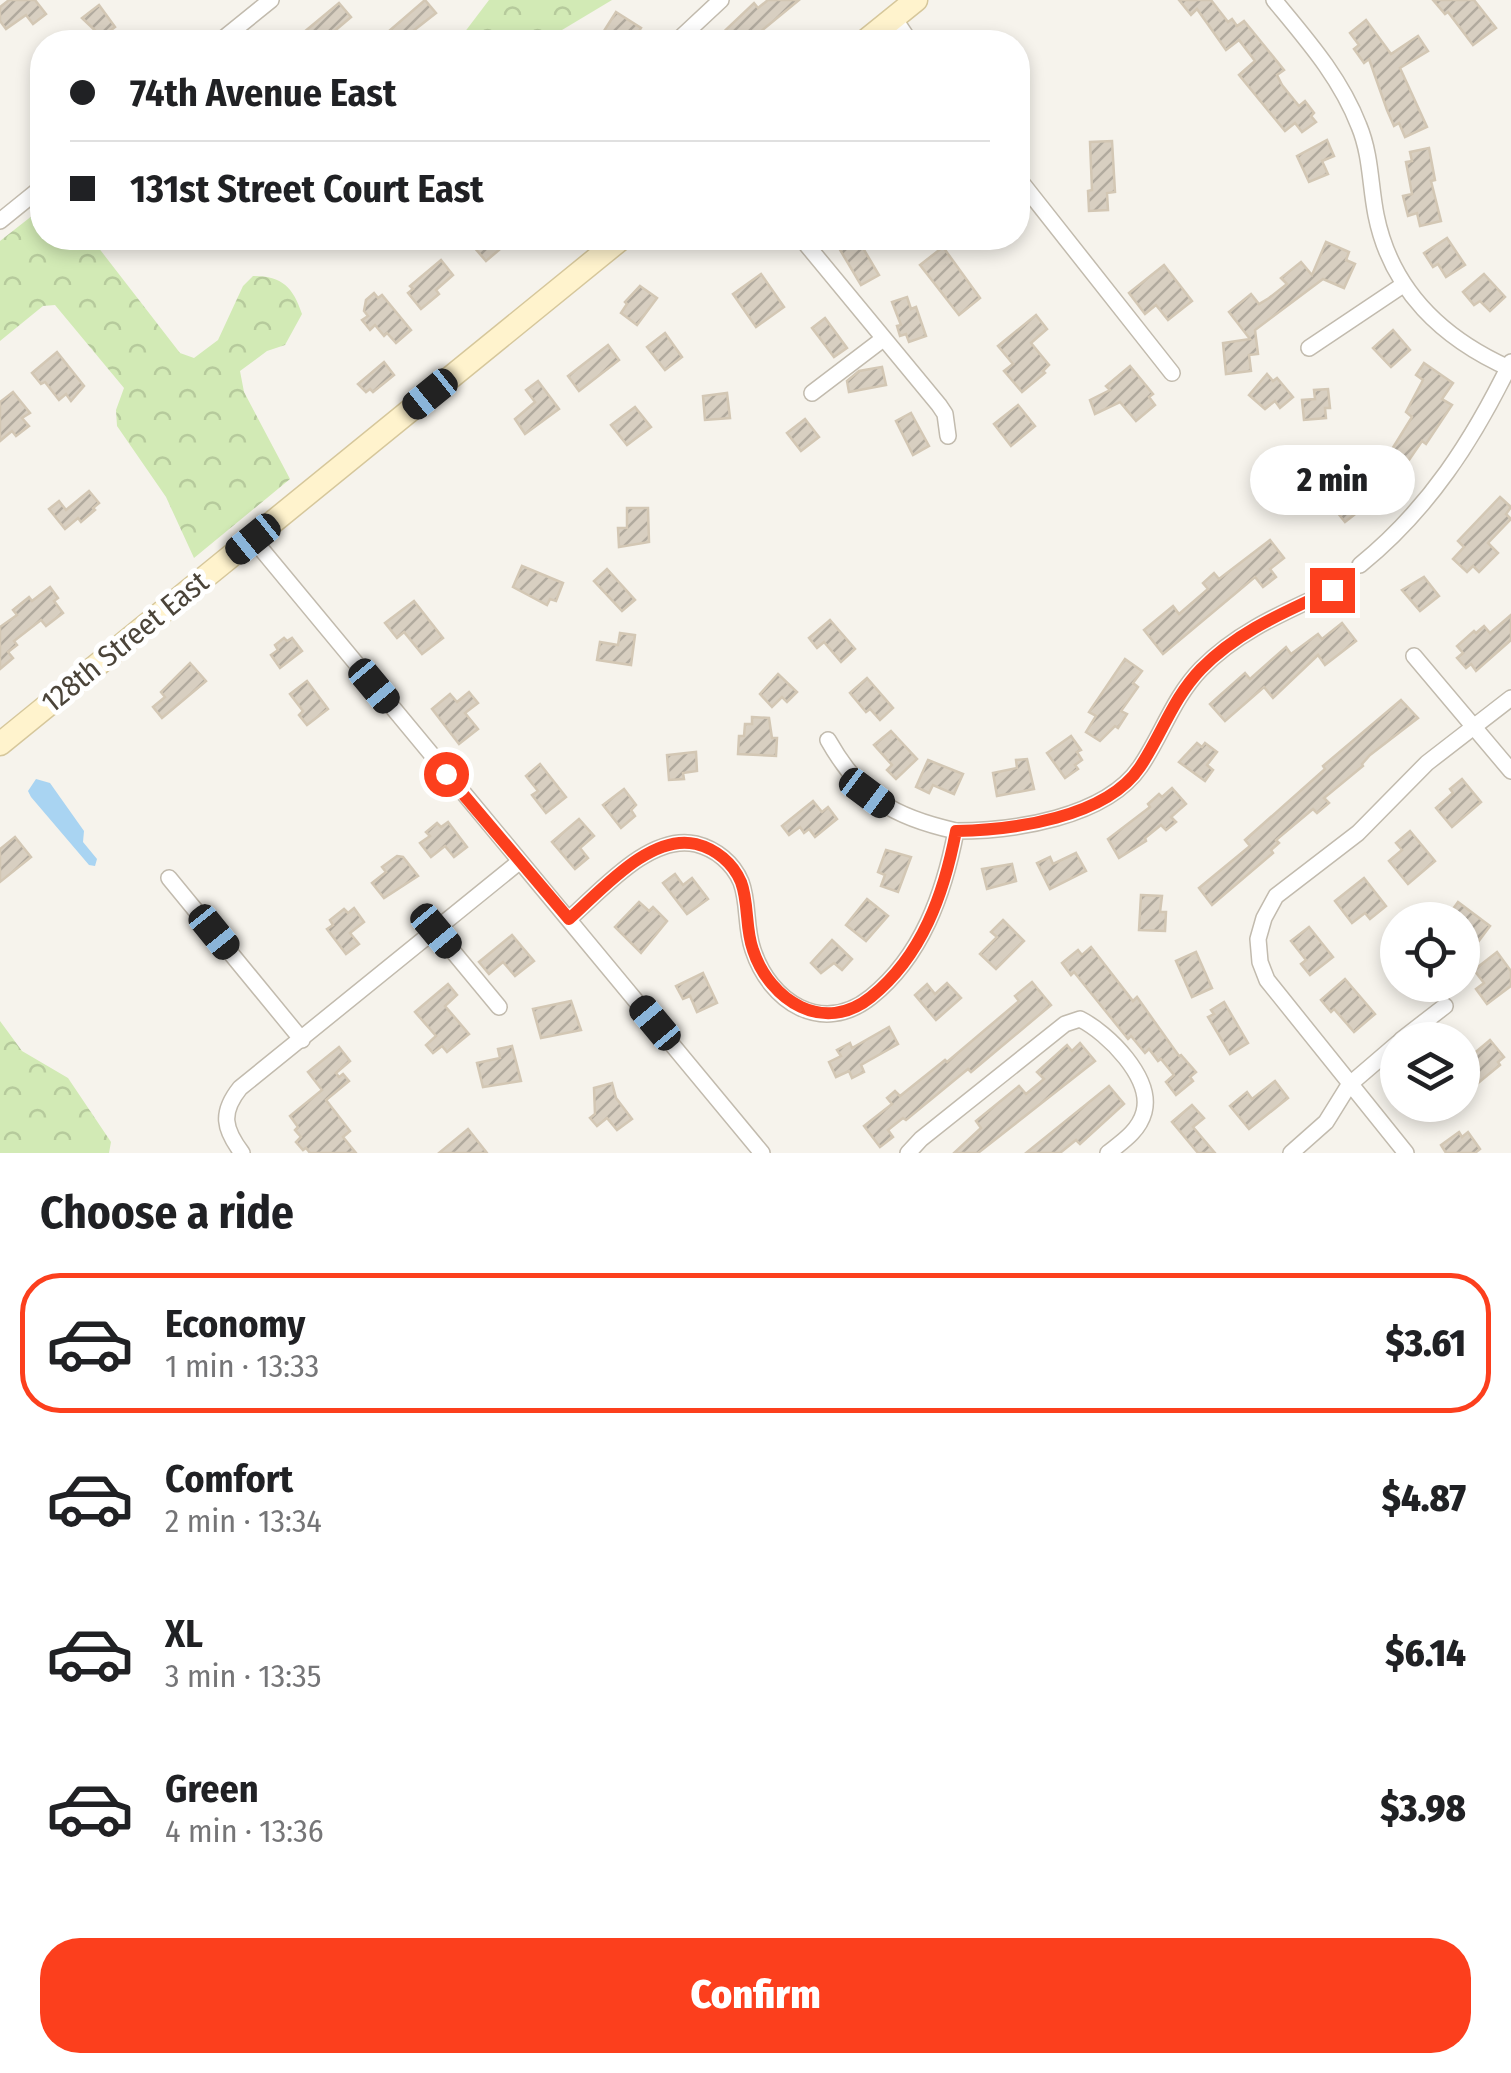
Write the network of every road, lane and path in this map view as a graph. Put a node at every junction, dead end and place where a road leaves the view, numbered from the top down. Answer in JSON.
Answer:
{"nodes":[{"id":1,"x":270,"y":0,"type":"edge"},
{"id":2,"x":721,"y":0,"type":"edge"},
{"id":3,"x":916,"y":0,"type":"edge"},
{"id":4,"x":1274,"y":0,"type":"edge"},
{"id":5,"x":886,"y":9,"type":"edge"},
{"id":6,"x":233,"y":30,"type":"edge"},
{"id":7,"x":689,"y":30,"type":"edge"},
{"id":8,"x":872,"y":30,"type":"edge"},
{"id":9,"x":901,"y":30,"type":"edge"},
{"id":10,"x":1030,"y":193,"type":"edge"},
{"id":11,"x":30,"y":196,"type":"edge"},
{"id":12,"x":0,"y":222,"type":"edge"},
{"id":13,"x":607,"y":250,"type":"edge"},
{"id":14,"x":811,"y":250,"type":"edge"},
{"id":15,"x":1403,"y":286,"type":"junction"},
{"id":16,"x":883,"y":338,"type":"junction"},
{"id":17,"x":1309,"y":348,"type":"dead end"},
{"id":18,"x":1510,"y":366,"type":"edge"},
{"id":19,"x":1172,"y":373,"type":"dead end"},
{"id":20,"x":812,"y":393,"type":"dead end"},
{"id":21,"x":948,"y":436,"type":"dead end"},
{"id":22,"x":253,"y":539,"type":"junction"},
{"id":23,"x":1360,"y":565,"type":"dead end"},
{"id":24,"x":1332,"y":590,"type":"dead end"},
{"id":25,"x":1414,"y":656,"type":"dead end"},
{"id":26,"x":1511,"y":698,"type":"edge"},
{"id":27,"x":1474,"y":725,"type":"junction"},
{"id":28,"x":828,"y":740,"type":"dead end"},
{"id":29,"x":0,"y":744,"type":"edge"},
{"id":30,"x":1511,"y":771,"type":"edge"},
{"id":31,"x":956,"y":831,"type":"junction"},
{"id":32,"x":519,"y":862,"type":"junction"},
{"id":33,"x":169,"y":878,"type":"dead end"},
{"id":34,"x":569,"y":919,"type":"junction"},
{"id":35,"x":436,"y":931,"type":"junction"},
{"id":36,"x":498,"y":1006,"type":"dead end"},
{"id":37,"x":1445,"y":1006,"type":"dead end"},
{"id":38,"x":1425,"y":1022,"type":"edge"},
{"id":39,"x":302,"y":1040,"type":"junction"},
{"id":40,"x":1380,"y":1058,"type":"edge"},
{"id":41,"x":1349,"y":1084,"type":"junction"},
{"id":42,"x":242,"y":1153,"type":"edge"},
{"id":43,"x":762,"y":1153,"type":"edge"},
{"id":44,"x":908,"y":1153,"type":"edge"},
{"id":45,"x":1108,"y":1153,"type":"edge"},
{"id":46,"x":1292,"y":1153,"type":"edge"},
{"id":47,"x":1406,"y":1153,"type":"edge"}],
"edges":[{"from":1,"to":6,"type":"street"},
{"from":2,"to":7,"type":"street"},
{"from":3,"to":5,"type":"street"},
{"from":4,"to":15,"type":"street"},
{"from":5,"to":8,"type":"street"},
{"from":5,"to":9,"type":"street"},
{"from":10,"to":19,"type":"street"},
{"from":11,"to":12,"type":"street"},
{"from":13,"to":22,"type":"street","name":"128th Street East"},
{"from":14,"to":16,"type":"street"},
{"from":15,"to":17,"type":"street"},
{"from":15,"to":18,"type":"street"},
{"from":16,"to":20,"type":"street"},
{"from":16,"to":21,"type":"street"},
{"from":18,"to":23,"type":"street"},
{"from":22,"to":29,"type":"street","name":"128th Street East"},
{"from":22,"to":32,"type":"street"},
{"from":24,"to":31,"type":"street"},
{"from":25,"to":27,"type":"street"},
{"from":26,"to":27,"type":"street"},
{"from":27,"to":30,"type":"street"},
{"from":27,"to":41,"type":"street"},
{"from":28,"to":31,"type":"street"},
{"from":31,"to":34,"type":"street"},
{"from":32,"to":34,"type":"street"},
{"from":32,"to":35,"type":"street"},
{"from":33,"to":39,"type":"street"},
{"from":34,"to":43,"type":"street"},
{"from":35,"to":36,"type":"street"},
{"from":35,"to":39,"type":"street"},
{"from":37,"to":38,"type":"street"},
{"from":39,"to":42,"type":"street"},
{"from":40,"to":41,"type":"street"},
{"from":41,"to":46,"type":"street"},
{"from":41,"to":47,"type":"street"},
{"from":44,"to":45,"type":"street"}]}
